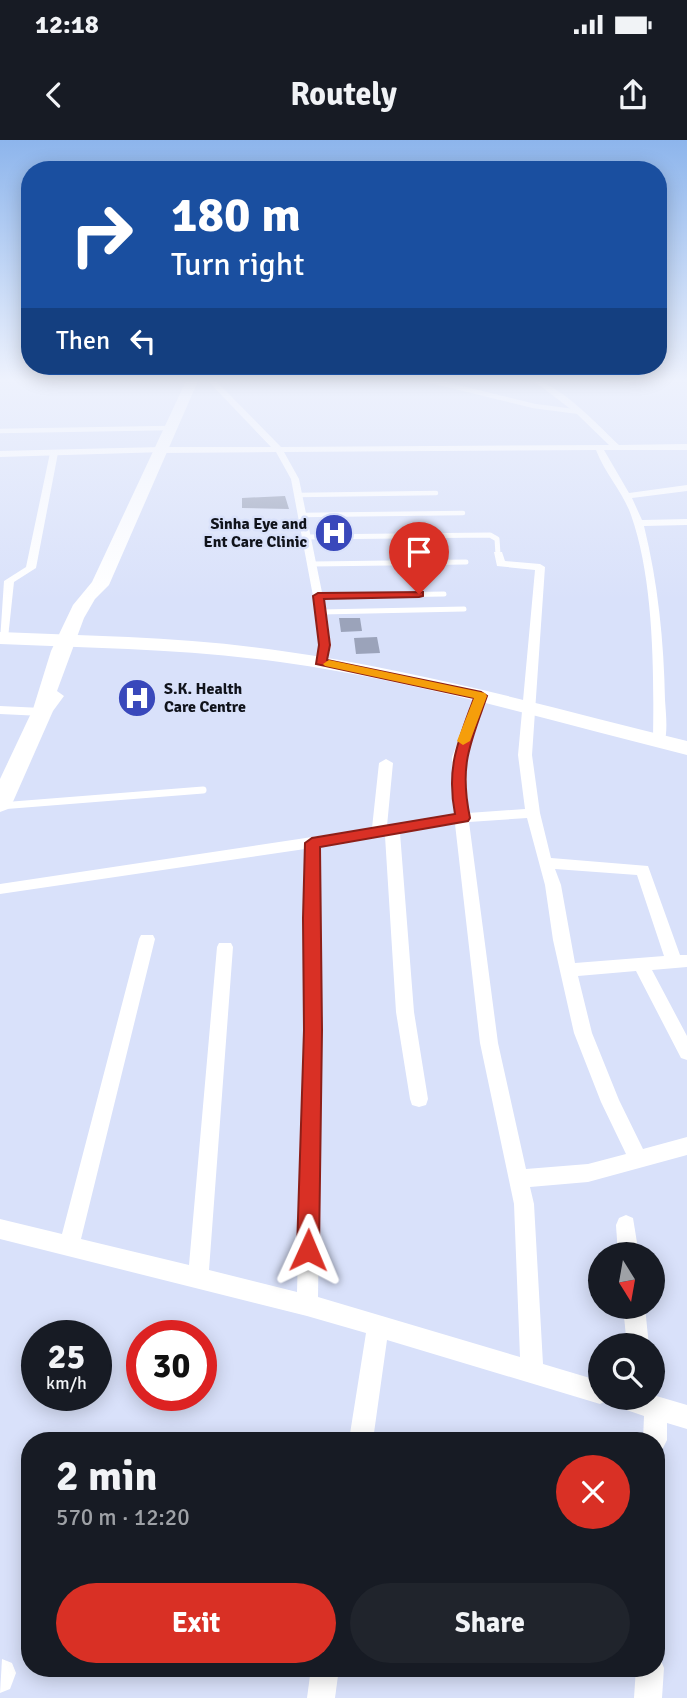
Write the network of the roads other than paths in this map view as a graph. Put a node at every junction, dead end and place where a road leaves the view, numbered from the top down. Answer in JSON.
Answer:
{"nodes":[{"id":1,"x":54,"y":453,"type":"edge"},
{"id":2,"x":158,"y":454,"type":"edge"},
{"id":3,"x":281,"y":454,"type":"edge"},
{"id":4,"x":601,"y":454,"type":"edge"},
{"id":5,"x":687,"y":488,"type":"edge"},
{"id":6,"x":436,"y":493,"type":"dead end"},
{"id":7,"x":298,"y":495,"type":"junction"},
{"id":8,"x":625,"y":496,"type":"junction"},
{"id":9,"x":463,"y":513,"type":"dead end"},
{"id":10,"x":302,"y":515,"type":"junction"},
{"id":11,"x":687,"y":522,"type":"edge"},
{"id":12,"x":638,"y":523,"type":"junction"},
{"id":13,"x":306,"y":537,"type":"junction"},
{"id":14,"x":498,"y":554,"type":"joint"},
{"id":15,"x":466,"y":562,"type":"dead end"},
{"id":16,"x":313,"y":564,"type":"junction"},
{"id":17,"x":444,"y":594,"type":"dead end"},
{"id":18,"x":318,"y":596,"type":"junction"},
{"id":19,"x":464,"y":608,"type":"dead end"},
{"id":20,"x":321,"y":612,"type":"junction"},
{"id":21,"x":1,"y":638,"type":"edge"},
{"id":22,"x":73,"y":642,"type":"junction"},
{"id":23,"x":321,"y":662,"type":"junction"},
{"id":24,"x":481,"y":696,"type":"junction"},
{"id":25,"x":529,"y":707,"type":"junction"},
{"id":26,"x":0,"y":710,"type":"edge"},
{"id":27,"x":43,"y":710,"type":"junction"},
{"id":28,"x":659,"y":741,"type":"junction"},
{"id":29,"x":687,"y":748,"type":"edge"},
{"id":30,"x":386,"y":763,"type":"dead end"},
{"id":31,"x":203,"y":790,"type":"dead end"},
{"id":32,"x":0,"y":805,"type":"edge"},
{"id":33,"x":533,"y":813,"type":"junction"},
{"id":34,"x":463,"y":818,"type":"junction"},
{"id":35,"x":386,"y":830,"type":"junction"},
{"id":36,"x":312,"y":843,"type":"junction"},
{"id":37,"x":545,"y":863,"type":"junction"},
{"id":38,"x":0,"y":889,"type":"edge"},
{"id":39,"x":147,"y":939,"type":"dead end"},
{"id":40,"x":225,"y":947,"type":"dead end"},
{"id":41,"x":681,"y":962,"type":"edge"},
{"id":42,"x":641,"y":965,"type":"junction"},
{"id":43,"x":568,"y":970,"type":"junction"},
{"id":44,"x":687,"y":1053,"type":"edge"},
{"id":45,"x":419,"y":1099,"type":"dead end"},
{"id":46,"x":687,"y":1146,"type":"edge"},
{"id":47,"x":639,"y":1160,"type":"junction"},
{"id":48,"x":520,"y":1179,"type":"junction"},
{"id":49,"x":626,"y":1225,"type":"dead end"},
{"id":50,"x":0,"y":1229,"type":"edge"},
{"id":51,"x":628,"y":1242,"type":"edge"},
{"id":52,"x":69,"y":1247,"type":"junction"},
{"id":53,"x":198,"y":1279,"type":"junction"},
{"id":54,"x":307,"y":1305,"type":"junction"},
{"id":55,"x":378,"y":1326,"type":"junction"},
{"id":56,"x":532,"y":1371,"type":"junction"},
{"id":57,"x":588,"y":1388,"type":"edge"},
{"id":58,"x":644,"y":1410,"type":"edge"},
{"id":59,"x":665,"y":1410,"type":"edge"},
{"id":60,"x":687,"y":1417,"type":"edge"},
{"id":61,"x":362,"y":1432,"type":"edge"},
{"id":62,"x":652,"y":1432,"type":"edge"},
{"id":63,"x":324,"y":1677,"type":"edge"},
{"id":64,"x":650,"y":1677,"type":"edge"},
{"id":65,"x":321,"y":1698,"type":"edge"},
{"id":66,"x":649,"y":1698,"type":"edge"}],
"edges":[{"from":1,"to":21,"type":"street"},
{"from":2,"to":22,"type":"main road"},
{"from":3,"to":7,"type":"street"},
{"from":4,"to":8,"type":"street"},
{"from":5,"to":8,"type":"street"},
{"from":6,"to":7,"type":"lane"},
{"from":7,"to":10,"type":"street"},
{"from":8,"to":12,"type":"street"},
{"from":9,"to":10,"type":"lane"},
{"from":10,"to":13,"type":"street"},
{"from":11,"to":12,"type":"street"},
{"from":12,"to":28,"type":"street"},
{"from":13,"to":14,"type":"lane"},
{"from":13,"to":16,"type":"street"},
{"from":14,"to":25,"type":"street"},
{"from":15,"to":16,"type":"lane"},
{"from":16,"to":18,"type":"street"},
{"from":17,"to":18,"type":"lane"},
{"from":18,"to":20,"type":"street"},
{"from":19,"to":20,"type":"lane"},
{"from":20,"to":23,"type":"street"},
{"from":21,"to":22,"type":"main road"},
{"from":22,"to":23,"type":"main road"},
{"from":22,"to":27,"type":"main road"},
{"from":23,"to":24,"type":"main road"},
{"from":24,"to":25,"type":"main road"},
{"from":24,"to":34,"type":"street"},
{"from":25,"to":28,"type":"main road"},
{"from":25,"to":33,"type":"street"},
{"from":26,"to":27,"type":"street"},
{"from":27,"to":32,"type":"main road"},
{"from":28,"to":29,"type":"main road"},
{"from":30,"to":35,"type":"street"},
{"from":31,"to":32,"type":"lane"},
{"from":33,"to":34,"type":"street"},
{"from":33,"to":37,"type":"street"},
{"from":34,"to":35,"type":"street"},
{"from":34,"to":48,"type":"street"},
{"from":35,"to":36,"type":"street"},
{"from":35,"to":45,"type":"street"},
{"from":36,"to":38,"type":"street"},
{"from":36,"to":54,"type":"street"},
{"from":37,"to":41,"type":"street"},
{"from":37,"to":43,"type":"street"},
{"from":39,"to":52,"type":"street"},
{"from":40,"to":53,"type":"street"},
{"from":41,"to":42,"type":"street"},
{"from":42,"to":43,"type":"street"},
{"from":42,"to":44,"type":"street"},
{"from":43,"to":47,"type":"street"},
{"from":46,"to":47,"type":"street"},
{"from":47,"to":48,"type":"street"},
{"from":48,"to":56,"type":"street"},
{"from":49,"to":51,"type":"street"},
{"from":50,"to":52,"type":"street"},
{"from":52,"to":53,"type":"street"},
{"from":53,"to":54,"type":"street"},
{"from":54,"to":55,"type":"street"},
{"from":55,"to":56,"type":"street"},
{"from":55,"to":61,"type":"street"},
{"from":56,"to":57,"type":"street"},
{"from":58,"to":62,"type":"street"},
{"from":59,"to":60,"type":"street"},
{"from":63,"to":65,"type":"street"},
{"from":64,"to":66,"type":"street"}]}
